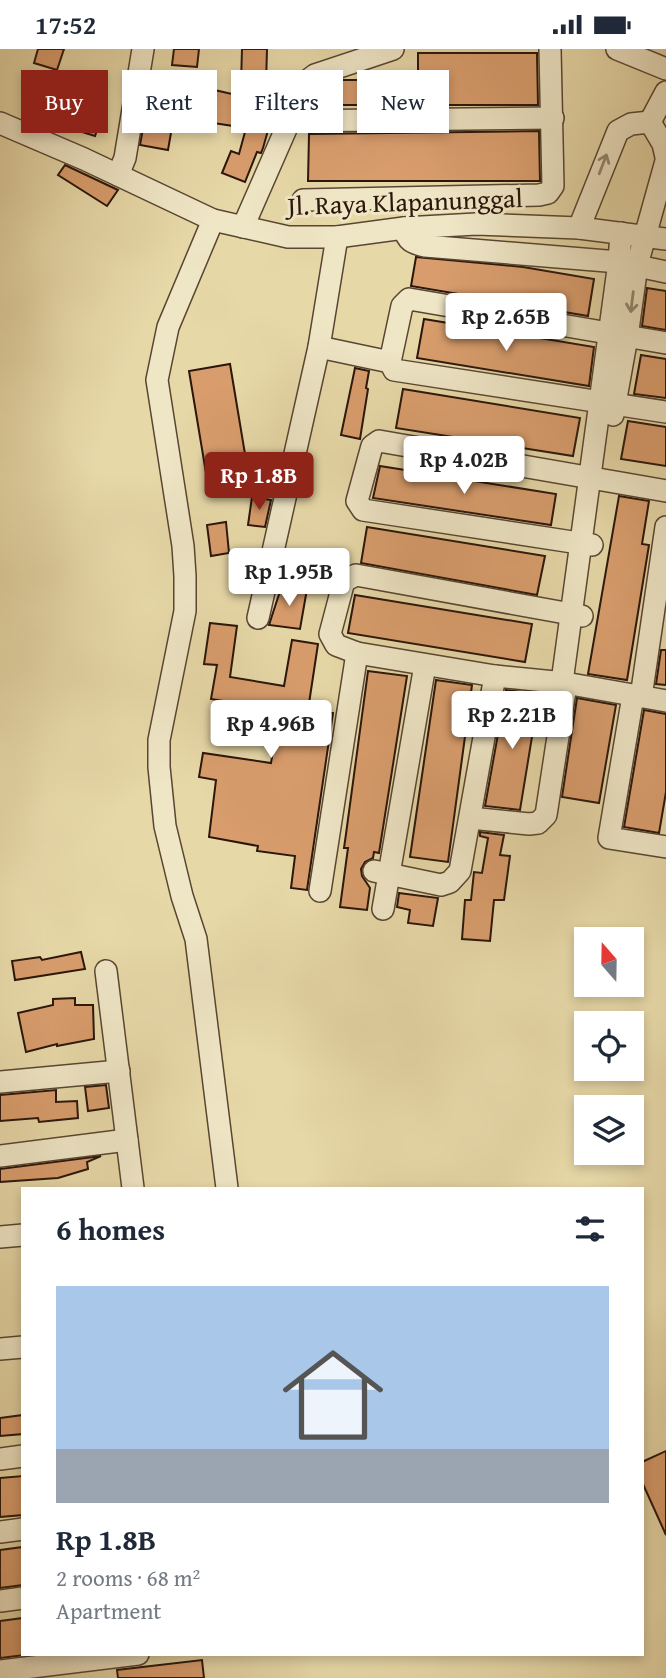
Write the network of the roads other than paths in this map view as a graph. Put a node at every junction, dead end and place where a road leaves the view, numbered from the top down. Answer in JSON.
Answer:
{"nodes":[{"id":1,"x":143,"y":49,"type":"edge"},
{"id":2,"x":550,"y":49,"type":"edge"},
{"id":3,"x":617,"y":49,"type":"edge"},
{"id":4,"x":386,"y":50,"type":"edge"},
{"id":5,"x":666,"y":69,"type":"edge"},
{"id":6,"x":329,"y":70,"type":"edge"},
{"id":7,"x":666,"y":92,"type":"edge"},
{"id":8,"x":553,"y":118,"type":"junction"},
{"id":9,"x":343,"y":120,"type":"edge"},
{"id":10,"x":650,"y":122,"type":"junction"},
{"id":11,"x":0,"y":123,"type":"edge"},
{"id":12,"x":283,"y":133,"type":"edge"},
{"id":13,"x":666,"y":159,"type":"edge"},
{"id":14,"x":118,"y":175,"type":"junction"},
{"id":15,"x":355,"y":199,"type":"junction"},
{"id":16,"x":303,"y":200,"type":"dead end"},
{"id":17,"x":213,"y":220,"type":"junction"},
{"id":18,"x":243,"y":227,"type":"junction"},
{"id":19,"x":404,"y":228,"type":"junction"},
{"id":20,"x":579,"y":228,"type":"junction"},
{"id":21,"x":621,"y":233,"type":"junction"},
{"id":22,"x":645,"y":235,"type":"junction"},
{"id":23,"x":344,"y":236,"type":"junction"},
{"id":24,"x":666,"y":239,"type":"edge"},
{"id":25,"x":628,"y":263,"type":"junction"},
{"id":26,"x":666,"y":272,"type":"edge"},
{"id":27,"x":618,"y":335,"type":"junction"},
{"id":28,"x":666,"y":343,"type":"edge"},
{"id":29,"x":319,"y":347,"type":"junction"},
{"id":30,"x":390,"y":362,"type":"junction"},
{"id":31,"x":607,"y":403,"type":"junction"},
{"id":32,"x":666,"y":412,"type":"edge"},
{"id":33,"x":596,"y":477,"type":"junction"},
{"id":34,"x":666,"y":491,"type":"edge"},
{"id":35,"x":666,"y":527,"type":"edge"},
{"id":36,"x":587,"y":544,"type":"junction"},
{"id":37,"x":576,"y":615,"type":"junction"},
{"id":38,"x":258,"y":618,"type":"dead end"},
{"id":39,"x":357,"y":653,"type":"junction"},
{"id":40,"x":425,"y":665,"type":"junction"},
{"id":41,"x":495,"y":676,"type":"junction"},
{"id":42,"x":567,"y":686,"type":"junction"},
{"id":43,"x":637,"y":696,"type":"junction"},
{"id":44,"x":666,"y":701,"type":"edge"},
{"id":45,"x":470,"y":818,"type":"junction"},
{"id":46,"x":666,"y":847,"type":"edge"},
{"id":47,"x":382,"y":873,"type":"junction"},
{"id":48,"x":320,"y":891,"type":"dead end"},
{"id":49,"x":383,"y":909,"type":"dead end"},
{"id":50,"x":106,"y":971,"type":"dead end"},
{"id":51,"x":119,"y":1071,"type":"junction"},
{"id":52,"x":0,"y":1082,"type":"edge"},
{"id":53,"x":127,"y":1140,"type":"junction"},
{"id":54,"x":0,"y":1156,"type":"edge"},
{"id":55,"x":133,"y":1187,"type":"edge"},
{"id":56,"x":227,"y":1187,"type":"edge"},
{"id":57,"x":21,"y":1235,"type":"edge"},
{"id":58,"x":0,"y":1237,"type":"edge"},
{"id":59,"x":21,"y":1347,"type":"edge"},
{"id":60,"x":0,"y":1349,"type":"edge"},
{"id":61,"x":21,"y":1456,"type":"edge"},
{"id":62,"x":0,"y":1459,"type":"edge"},
{"id":63,"x":21,"y":1529,"type":"edge"},
{"id":64,"x":0,"y":1532,"type":"edge"},
{"id":65,"x":21,"y":1598,"type":"edge"},
{"id":66,"x":0,"y":1601,"type":"edge"},
{"id":67,"x":122,"y":1656,"type":"edge"},
{"id":68,"x":0,"y":1671,"type":"edge"}],
"edges":[{"from":1,"to":14,"type":"street"},
{"from":2,"to":8,"type":"street"},
{"from":3,"to":5,"type":"street"},
{"from":4,"to":6,"type":"street"},
{"from":7,"to":10,"type":"street"},
{"from":8,"to":9,"type":"street"},
{"from":8,"to":15,"type":"street"},
{"from":10,"to":13,"type":"street"},
{"from":20,"to":10,"type":"street","one_way":true},
{"from":11,"to":14,"type":"street","name":"Jl. Raya Klapanunggal"},
{"from":12,"to":18,"type":"street"},
{"from":13,"to":22,"type":"street"},
{"from":14,"to":17,"type":"street","name":"Jl. Raya Klapanunggal"},
{"from":15,"to":16,"type":"street"},
{"from":15,"to":23,"type":"street"},
{"from":17,"to":18,"type":"street","name":"Jl. Raya Klapanunggal"},
{"from":17,"to":56,"type":"street"},
{"from":18,"to":23,"type":"street","name":"Jl. Raya Klapanunggal"},
{"from":19,"to":20,"type":"street","name":"Jl. Raya Klapanunggal"},
{"from":19,"to":23,"type":"street","name":"Jl. Raya Klapanunggal"},
{"from":19,"to":25,"type":"street"},
{"from":20,"to":21,"type":"street","name":"Jl. Raya Klapanunggal"},
{"from":21,"to":22,"type":"street","name":"Jl. Raya Klapanunggal"},
{"from":21,"to":25,"type":"street"},
{"from":22,"to":24,"type":"street","name":"Jl. Raya Klapanunggal"},
{"from":22,"to":25,"type":"street"},
{"from":23,"to":29,"type":"street"},
{"from":25,"to":26,"type":"street"},
{"from":25,"to":27,"type":"street"},
{"from":27,"to":28,"type":"street"},
{"from":27,"to":30,"type":"street"},
{"from":27,"to":31,"type":"street"},
{"from":29,"to":30,"type":"street"},
{"from":29,"to":38,"type":"street"},
{"from":30,"to":31,"type":"street"},
{"from":31,"to":32,"type":"street"},
{"from":31,"to":33,"type":"street"},
{"from":33,"to":34,"type":"street"},
{"from":33,"to":36,"type":"street"},
{"from":33,"to":36,"type":"street"},
{"from":35,"to":43,"type":"street"},
{"from":36,"to":37,"type":"street"},
{"from":37,"to":39,"type":"street"},
{"from":37,"to":42,"type":"street"},
{"from":39,"to":40,"type":"street"},
{"from":39,"to":48,"type":"street"},
{"from":40,"to":41,"type":"street"},
{"from":40,"to":47,"type":"street"},
{"from":41,"to":42,"type":"street"},
{"from":41,"to":45,"type":"street"},
{"from":42,"to":43,"type":"street"},
{"from":42,"to":45,"type":"street"},
{"from":43,"to":44,"type":"street"},
{"from":43,"to":46,"type":"street"},
{"from":45,"to":47,"type":"street"},
{"from":47,"to":49,"type":"street"},
{"from":50,"to":51,"type":"street"},
{"from":51,"to":52,"type":"street"},
{"from":51,"to":53,"type":"street"},
{"from":53,"to":54,"type":"street"},
{"from":53,"to":55,"type":"street"},
{"from":57,"to":58,"type":"street"},
{"from":59,"to":60,"type":"street"},
{"from":61,"to":62,"type":"street"},
{"from":63,"to":64,"type":"street"},
{"from":65,"to":66,"type":"street"},
{"from":67,"to":68,"type":"street"}]}
